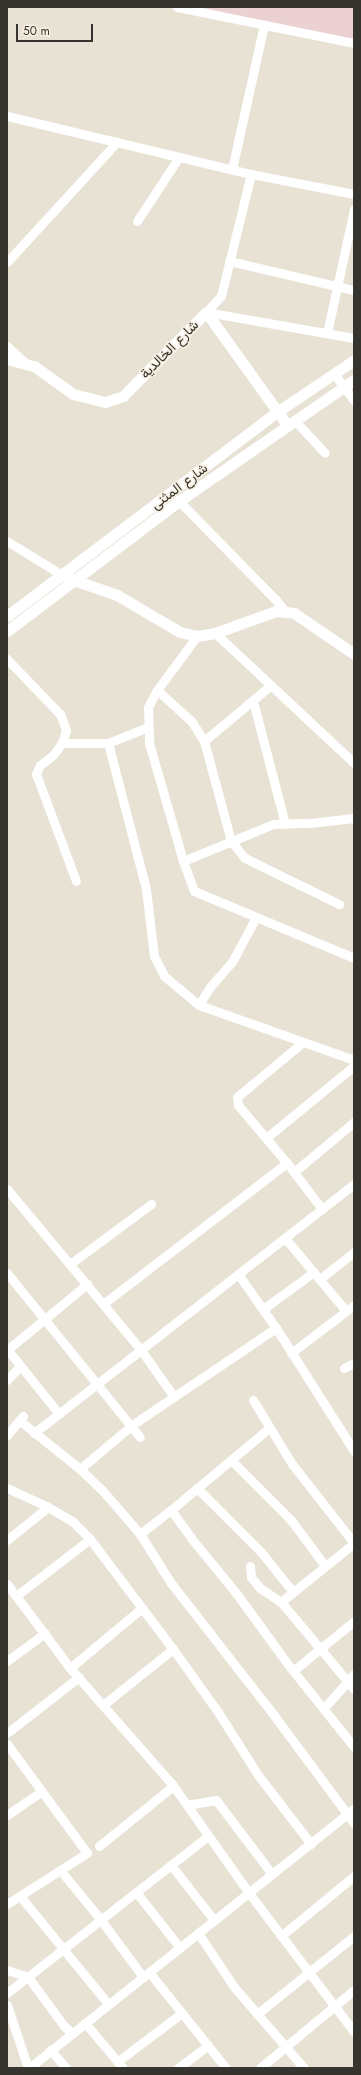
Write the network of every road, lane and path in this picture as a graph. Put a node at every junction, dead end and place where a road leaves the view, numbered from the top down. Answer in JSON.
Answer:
{"nodes":[{"id":1,"x":178,"y":7,"type":"edge"},
{"id":2,"x":181,"y":7,"type":"edge"},
{"id":3,"x":195,"y":9,"type":"edge"},
{"id":4,"x":264,"y":24,"type":"junction"},
{"id":5,"x":354,"y":43,"type":"edge"},
{"id":6,"x":7,"y":116,"type":"edge"},
{"id":7,"x":117,"y":142,"type":"junction"},
{"id":8,"x":179,"y":157,"type":"junction"},
{"id":9,"x":232,"y":169,"type":"junction"},
{"id":10,"x":251,"y":174,"type":"junction"},
{"id":11,"x":354,"y":194,"type":"edge"},
{"id":12,"x":354,"y":209,"type":"edge"},
{"id":13,"x":137,"y":221,"type":"dead end"},
{"id":14,"x":229,"y":261,"type":"junction"},
{"id":15,"x":7,"y":262,"type":"edge"},
{"id":16,"x":336,"y":286,"type":"junction"},
{"id":17,"x":354,"y":290,"type":"edge"},
{"id":18,"x":206,"y":312,"type":"junction"},
{"id":19,"x":327,"y":333,"type":"junction"},
{"id":20,"x":354,"y":338,"type":"edge"},
{"id":21,"x":7,"y":346,"type":"edge"},
{"id":22,"x":7,"y":359,"type":"edge"},
{"id":23,"x":354,"y":360,"type":"edge"},
{"id":24,"x":25,"y":363,"type":"junction"},
{"id":25,"x":334,"y":374,"type":"junction"},
{"id":26,"x":354,"y":380,"type":"edge"},
{"id":27,"x":344,"y":388,"type":"junction"},
{"id":28,"x":354,"y":402,"type":"edge"},
{"id":29,"x":277,"y":412,"type":"junction"},
{"id":30,"x":292,"y":424,"type":"junction"},
{"id":31,"x":325,"y":453,"type":"dead end"},
{"id":32,"x":179,"y":501,"type":"junction"},
{"id":33,"x":7,"y":541,"type":"edge"},
{"id":34,"x":62,"y":574,"type":"junction"},
{"id":35,"x":73,"y":580,"type":"junction"},
{"id":36,"x":284,"y":610,"type":"junction"},
{"id":37,"x":7,"y":616,"type":"edge"},
{"id":38,"x":7,"y":630,"type":"edge"},
{"id":39,"x":215,"y":633,"type":"junction"},
{"id":40,"x":197,"y":636,"type":"junction"},
{"id":41,"x":354,"y":654,"type":"edge"},
{"id":42,"x":7,"y":659,"type":"edge"},
{"id":43,"x":271,"y":685,"type":"junction"},
{"id":44,"x":157,"y":690,"type":"junction"},
{"id":45,"x":253,"y":701,"type":"junction"},
{"id":46,"x":148,"y":727,"type":"junction"},
{"id":47,"x":204,"y":741,"type":"junction"},
{"id":48,"x":62,"y":743,"type":"junction"},
{"id":49,"x":108,"y":743,"type":"junction"},
{"id":50,"x":354,"y":763,"type":"edge"},
{"id":51,"x":354,"y":818,"type":"edge"},
{"id":52,"x":285,"y":824,"type":"junction"},
{"id":53,"x":232,"y":841,"type":"junction"},
{"id":54,"x":182,"y":861,"type":"junction"},
{"id":55,"x":76,"y":881,"type":"dead end"},
{"id":56,"x":339,"y":904,"type":"dead end"},
{"id":57,"x":256,"y":917,"type":"junction"},
{"id":58,"x":354,"y":958,"type":"edge"},
{"id":59,"x":198,"y":1005,"type":"junction"},
{"id":60,"x":303,"y":1042,"type":"junction"},
{"id":61,"x":354,"y":1060,"type":"edge"},
{"id":62,"x":354,"y":1066,"type":"edge"},
{"id":63,"x":354,"y":1122,"type":"edge"},
{"id":64,"x":266,"y":1138,"type":"junction"},
{"id":65,"x":287,"y":1163,"type":"junction"},
{"id":66,"x":294,"y":1172,"type":"junction"},
{"id":67,"x":354,"y":1184,"type":"edge"},
{"id":68,"x":7,"y":1189,"type":"edge"},
{"id":69,"x":151,"y":1204,"type":"dead end"},
{"id":70,"x":322,"y":1210,"type":"junction"},
{"id":71,"x":285,"y":1238,"type":"junction"},
{"id":72,"x":354,"y":1252,"type":"edge"},
{"id":73,"x":70,"y":1264,"type":"junction"},
{"id":74,"x":314,"y":1272,"type":"junction"},
{"id":75,"x":7,"y":1273,"type":"edge"},
{"id":76,"x":238,"y":1274,"type":"junction"},
{"id":77,"x":320,"y":1279,"type":"junction"},
{"id":78,"x":87,"y":1284,"type":"junction"},
{"id":79,"x":103,"y":1304,"type":"junction"},
{"id":80,"x":350,"y":1308,"type":"edge"},
{"id":81,"x":262,"y":1309,"type":"junction"},
{"id":82,"x":44,"y":1319,"type":"junction"},
{"id":83,"x":276,"y":1328,"type":"junction"},
{"id":84,"x":7,"y":1350,"type":"edge"},
{"id":85,"x":141,"y":1350,"type":"junction"},
{"id":86,"x":291,"y":1353,"type":"junction"},
{"id":87,"x":354,"y":1363,"type":"edge"},
{"id":88,"x":20,"y":1366,"type":"junction"},
{"id":89,"x":344,"y":1368,"type":"dead end"},
{"id":90,"x":7,"y":1380,"type":"edge"},
{"id":91,"x":97,"y":1384,"type":"junction"},
{"id":92,"x":174,"y":1397,"type":"junction"},
{"id":93,"x":253,"y":1400,"type":"dead end"},
{"id":94,"x":59,"y":1414,"type":"junction"},
{"id":95,"x":132,"y":1425,"type":"junction"},
{"id":96,"x":269,"y":1428,"type":"junction"},
{"id":97,"x":34,"y":1433,"type":"junction"},
{"id":98,"x":7,"y":1435,"type":"edge"},
{"id":99,"x":140,"y":1437,"type":"dead end"},
{"id":100,"x":354,"y":1451,"type":"edge"},
{"id":101,"x":231,"y":1460,"type":"junction"},
{"id":102,"x":80,"y":1469,"type":"junction"},
{"id":103,"x":7,"y":1488,"type":"edge"},
{"id":104,"x":197,"y":1488,"type":"junction"},
{"id":105,"x":48,"y":1507,"type":"junction"},
{"id":106,"x":172,"y":1510,"type":"junction"},
{"id":107,"x":140,"y":1534,"type":"junction"},
{"id":108,"x":90,"y":1539,"type":"junction"},
{"id":109,"x":7,"y":1540,"type":"edge"},
{"id":110,"x":354,"y":1543,"type":"edge"},
{"id":111,"x":250,"y":1566,"type":"dead end"},
{"id":112,"x":325,"y":1566,"type":"junction"},
{"id":113,"x":7,"y":1584,"type":"edge"},
{"id":114,"x":293,"y":1592,"type":"junction"},
{"id":115,"x":16,"y":1596,"type":"junction"},
{"id":116,"x":281,"y":1602,"type":"junction"},
{"id":117,"x":142,"y":1608,"type":"junction"},
{"id":118,"x":354,"y":1621,"type":"edge"},
{"id":119,"x":45,"y":1633,"type":"junction"},
{"id":120,"x":173,"y":1649,"type":"junction"},
{"id":121,"x":320,"y":1649,"type":"junction"},
{"id":122,"x":7,"y":1661,"type":"edge"},
{"id":123,"x":70,"y":1668,"type":"junction"},
{"id":124,"x":293,"y":1671,"type":"junction"},
{"id":125,"x":354,"y":1674,"type":"edge"},
{"id":126,"x":79,"y":1677,"type":"junction"},
{"id":127,"x":347,"y":1681,"type":"junction"},
{"id":128,"x":354,"y":1689,"type":"edge"},
{"id":129,"x":104,"y":1705,"type":"junction"},
{"id":130,"x":324,"y":1708,"type":"junction"},
{"id":131,"x":7,"y":1733,"type":"edge"},
{"id":132,"x":7,"y":1744,"type":"edge"},
{"id":133,"x":354,"y":1747,"type":"edge"},
{"id":134,"x":173,"y":1786,"type":"junction"},
{"id":135,"x":42,"y":1792,"type":"junction"},
{"id":136,"x":187,"y":1805,"type":"junction"},
{"id":137,"x":350,"y":1812,"type":"edge"},
{"id":138,"x":7,"y":1815,"type":"edge"},
{"id":139,"x":354,"y":1823,"type":"edge"},
{"id":140,"x":208,"y":1836,"type":"junction"},
{"id":141,"x":311,"y":1844,"type":"junction"},
{"id":142,"x":99,"y":1846,"type":"dead end"},
{"id":143,"x":171,"y":1865,"type":"junction"},
{"id":144,"x":60,"y":1870,"type":"junction"},
{"id":145,"x":272,"y":1874,"type":"junction"},
{"id":146,"x":354,"y":1876,"type":"edge"},
{"id":147,"x":136,"y":1892,"type":"junction"},
{"id":148,"x":249,"y":1893,"type":"junction"},
{"id":149,"x":20,"y":1896,"type":"junction"},
{"id":150,"x":7,"y":1904,"type":"edge"},
{"id":151,"x":101,"y":1920,"type":"junction"},
{"id":152,"x":214,"y":1920,"type":"junction"},
{"id":153,"x":198,"y":1933,"type":"junction"},
{"id":154,"x":281,"y":1936,"type":"junction"},
{"id":155,"x":354,"y":1936,"type":"edge"},
{"id":156,"x":180,"y":1948,"type":"junction"},
{"id":157,"x":63,"y":1949,"type":"junction"},
{"id":158,"x":7,"y":1970,"type":"edge"},
{"id":159,"x":309,"y":1972,"type":"junction"},
{"id":160,"x":146,"y":1975,"type":"junction"},
{"id":161,"x":28,"y":1977,"type":"junction"},
{"id":162,"x":354,"y":1990,"type":"edge"},
{"id":163,"x":7,"y":1993,"type":"edge"},
{"id":164,"x":108,"y":2004,"type":"junction"},
{"id":165,"x":7,"y":2005,"type":"edge"},
{"id":166,"x":334,"y":2006,"type":"junction"},
{"id":167,"x":182,"y":2013,"type":"junction"},
{"id":168,"x":257,"y":2014,"type":"junction"},
{"id":169,"x":85,"y":2023,"type":"junction"},
{"id":170,"x":354,"y":2032,"type":"edge"},
{"id":171,"x":72,"y":2033,"type":"junction"},
{"id":172,"x":208,"y":2045,"type":"junction"},
{"id":173,"x":287,"y":2046,"type":"junction"},
{"id":174,"x":50,"y":2050,"type":"junction"},
{"id":175,"x":121,"y":2065,"type":"edge"},
{"id":176,"x":29,"y":2068,"type":"edge"},
{"id":177,"x":66,"y":2068,"type":"edge"},
{"id":178,"x":178,"y":2068,"type":"edge"},
{"id":179,"x":226,"y":2068,"type":"edge"},
{"id":180,"x":260,"y":2068,"type":"edge"},
{"id":181,"x":304,"y":2068,"type":"edge"}],
"edges":[{"from":1,"to":2,"type":"street"},
{"from":2,"to":3,"type":"street"},
{"from":3,"to":4,"type":"street"},
{"from":4,"to":5,"type":"street"},
{"from":4,"to":9,"type":"street"},
{"from":6,"to":7,"type":"street"},
{"from":7,"to":8,"type":"street"},
{"from":7,"to":15,"type":"street"},
{"from":8,"to":9,"type":"street"},
{"from":8,"to":13,"type":"street"},
{"from":9,"to":10,"type":"street"},
{"from":10,"to":11,"type":"street"},
{"from":10,"to":14,"type":"street"},
{"from":12,"to":16,"type":"street"},
{"from":14,"to":16,"type":"street"},
{"from":14,"to":18,"type":"street"},
{"from":16,"to":17,"type":"street"},
{"from":16,"to":19,"type":"street"},
{"from":18,"to":19,"type":"street"},
{"from":18,"to":24,"type":"street","name":"شارع الخالدية"},
{"from":18,"to":29,"type":"street","name":"شارع الخالدية"},
{"from":19,"to":20,"type":"street"},
{"from":21,"to":24,"type":"street"},
{"from":22,"to":24,"type":"street","name":"شارع الخالدية"},
{"from":23,"to":25,"type":"street","name":"شارع المثنى"},
{"from":25,"to":27,"type":"street"},
{"from":25,"to":29,"type":"street","name":"شارع المثنى"},
{"from":26,"to":27,"type":"street","name":"شارع المثنى"},
{"from":27,"to":28,"type":"street"},
{"from":27,"to":30,"type":"street","name":"شارع المثنى"},
{"from":29,"to":30,"type":"street","name":"شارع الخالدية"},
{"from":29,"to":34,"type":"street","name":"شارع المثنى"},
{"from":30,"to":31,"type":"street"},
{"from":30,"to":32,"type":"street","name":"شارع المثنى"},
{"from":32,"to":35,"type":"street","name":"شارع المثنى"},
{"from":32,"to":36,"type":"street"},
{"from":33,"to":34,"type":"street"},
{"from":34,"to":35,"type":"street"},
{"from":34,"to":37,"type":"street","name":"شارع المثنى"},
{"from":35,"to":38,"type":"street","name":"شارع المثنى"},
{"from":35,"to":40,"type":"street"},
{"from":36,"to":39,"type":"street"},
{"from":36,"to":41,"type":"street"},
{"from":39,"to":40,"type":"street"},
{"from":39,"to":43,"type":"street"},
{"from":40,"to":44,"type":"street"},
{"from":42,"to":48,"type":"street"},
{"from":43,"to":45,"type":"street"},
{"from":43,"to":50,"type":"street"},
{"from":44,"to":46,"type":"street"},
{"from":44,"to":47,"type":"street"},
{"from":45,"to":47,"type":"street"},
{"from":45,"to":52,"type":"street"},
{"from":46,"to":49,"type":"street"},
{"from":46,"to":54,"type":"street"},
{"from":47,"to":53,"type":"street"},
{"from":48,"to":49,"type":"street"},
{"from":48,"to":55,"type":"street"},
{"from":49,"to":59,"type":"street"},
{"from":51,"to":52,"type":"street"},
{"from":52,"to":53,"type":"street"},
{"from":53,"to":54,"type":"street"},
{"from":53,"to":56,"type":"street"},
{"from":54,"to":57,"type":"street"},
{"from":57,"to":58,"type":"street"},
{"from":57,"to":59,"type":"street"},
{"from":59,"to":60,"type":"street"},
{"from":60,"to":61,"type":"street"},
{"from":60,"to":64,"type":"street"},
{"from":62,"to":64,"type":"street"},
{"from":63,"to":66,"type":"street"},
{"from":64,"to":65,"type":"street"},
{"from":65,"to":66,"type":"street"},
{"from":65,"to":79,"type":"street"},
{"from":66,"to":70,"type":"street"},
{"from":67,"to":70,"type":"street"},
{"from":68,"to":73,"type":"street"},
{"from":69,"to":73,"type":"street"},
{"from":70,"to":71,"type":"street"},
{"from":71,"to":74,"type":"street"},
{"from":71,"to":76,"type":"street"},
{"from":72,"to":77,"type":"street"},
{"from":73,"to":78,"type":"street"},
{"from":74,"to":77,"type":"street"},
{"from":74,"to":81,"type":"street"},
{"from":75,"to":82,"type":"street"},
{"from":76,"to":81,"type":"street"},
{"from":76,"to":85,"type":"street"},
{"from":77,"to":80,"type":"street"},
{"from":78,"to":79,"type":"street"},
{"from":78,"to":82,"type":"street"},
{"from":79,"to":85,"type":"street"},
{"from":80,"to":86,"type":"street"},
{"from":81,"to":83,"type":"street"},
{"from":82,"to":84,"type":"street"},
{"from":82,"to":91,"type":"street"},
{"from":83,"to":86,"type":"street"},
{"from":83,"to":92,"type":"street"},
{"from":84,"to":88,"type":"street"},
{"from":85,"to":91,"type":"street"},
{"from":85,"to":92,"type":"street"},
{"from":86,"to":100,"type":"street"},
{"from":87,"to":89,"type":"street"},
{"from":88,"to":90,"type":"street"},
{"from":88,"to":94,"type":"street"},
{"from":91,"to":94,"type":"street"},
{"from":91,"to":95,"type":"street"},
{"from":92,"to":95,"type":"street"},
{"from":93,"to":96,"type":"street"},
{"from":94,"to":97,"type":"street"},
{"from":95,"to":99,"type":"street"},
{"from":95,"to":102,"type":"street"},
{"from":96,"to":101,"type":"street"},
{"from":96,"to":110,"type":"street"},
{"from":97,"to":98,"type":"street"},
{"from":97,"to":102,"type":"street"},
{"from":101,"to":104,"type":"street"},
{"from":101,"to":112,"type":"street"},
{"from":102,"to":107,"type":"street"},
{"from":103,"to":105,"type":"street"},
{"from":104,"to":106,"type":"street"},
{"from":104,"to":114,"type":"street"},
{"from":105,"to":108,"type":"street"},
{"from":105,"to":109,"type":"street"},
{"from":106,"to":107,"type":"street"},
{"from":106,"to":124,"type":"street"},
{"from":107,"to":137,"type":"street"},
{"from":108,"to":115,"type":"street"},
{"from":108,"to":117,"type":"street"},
{"from":110,"to":112,"type":"street"},
{"from":111,"to":116,"type":"street"},
{"from":112,"to":114,"type":"street"},
{"from":113,"to":115,"type":"street"},
{"from":114,"to":116,"type":"street"},
{"from":115,"to":119,"type":"street"},
{"from":116,"to":121,"type":"street"},
{"from":117,"to":120,"type":"street"},
{"from":117,"to":123,"type":"street"},
{"from":118,"to":121,"type":"street"},
{"from":119,"to":122,"type":"street"},
{"from":119,"to":123,"type":"street"},
{"from":120,"to":129,"type":"street"},
{"from":120,"to":141,"type":"street"},
{"from":121,"to":124,"type":"street"},
{"from":121,"to":127,"type":"street"},
{"from":123,"to":126,"type":"street"},
{"from":124,"to":130,"type":"street"},
{"from":125,"to":127,"type":"street"},
{"from":126,"to":129,"type":"street"},
{"from":126,"to":131,"type":"street"},
{"from":127,"to":128,"type":"street"},
{"from":127,"to":130,"type":"street"},
{"from":129,"to":134,"type":"street"},
{"from":130,"to":133,"type":"street"},
{"from":132,"to":135,"type":"street"},
{"from":134,"to":136,"type":"street"},
{"from":134,"to":142,"type":"street"},
{"from":135,"to":138,"type":"street"},
{"from":135,"to":144,"type":"street"},
{"from":136,"to":140,"type":"street"},
{"from":136,"to":145,"type":"street"},
{"from":137,"to":139,"type":"street"},
{"from":137,"to":141,"type":"street"},
{"from":140,"to":143,"type":"street"},
{"from":140,"to":148,"type":"street"},
{"from":141,"to":145,"type":"street"},
{"from":143,"to":147,"type":"street"},
{"from":143,"to":152,"type":"street"},
{"from":144,"to":149,"type":"street"},
{"from":144,"to":151,"type":"street"},
{"from":145,"to":148,"type":"street"},
{"from":146,"to":154,"type":"street"},
{"from":147,"to":151,"type":"street"},
{"from":147,"to":156,"type":"street"},
{"from":148,"to":152,"type":"street"},
{"from":148,"to":154,"type":"street"},
{"from":149,"to":150,"type":"street"},
{"from":149,"to":157,"type":"street"},
{"from":151,"to":157,"type":"street"},
{"from":151,"to":160,"type":"street"},
{"from":152,"to":153,"type":"street"},
{"from":153,"to":156,"type":"street"},
{"from":153,"to":168,"type":"street"},
{"from":154,"to":159,"type":"street"},
{"from":155,"to":159,"type":"street"},
{"from":156,"to":160,"type":"street"},
{"from":157,"to":161,"type":"street"},
{"from":157,"to":164,"type":"street"},
{"from":158,"to":161,"type":"street"},
{"from":159,"to":166,"type":"street"},
{"from":159,"to":168,"type":"street"},
{"from":160,"to":164,"type":"street"},
{"from":160,"to":167,"type":"street"},
{"from":161,"to":163,"type":"street"},
{"from":161,"to":171,"type":"street"},
{"from":162,"to":166,"type":"street"},
{"from":164,"to":169,"type":"street"},
{"from":165,"to":176,"type":"street"},
{"from":166,"to":170,"type":"street"},
{"from":166,"to":173,"type":"street"},
{"from":167,"to":172,"type":"street"},
{"from":167,"to":175,"type":"street"},
{"from":168,"to":173,"type":"street"},
{"from":169,"to":171,"type":"street"},
{"from":169,"to":175,"type":"street"},
{"from":171,"to":174,"type":"street"},
{"from":172,"to":178,"type":"street"},
{"from":172,"to":179,"type":"street"},
{"from":173,"to":180,"type":"street"},
{"from":173,"to":181,"type":"street"},
{"from":174,"to":176,"type":"street"},
{"from":174,"to":177,"type":"street"}]}
